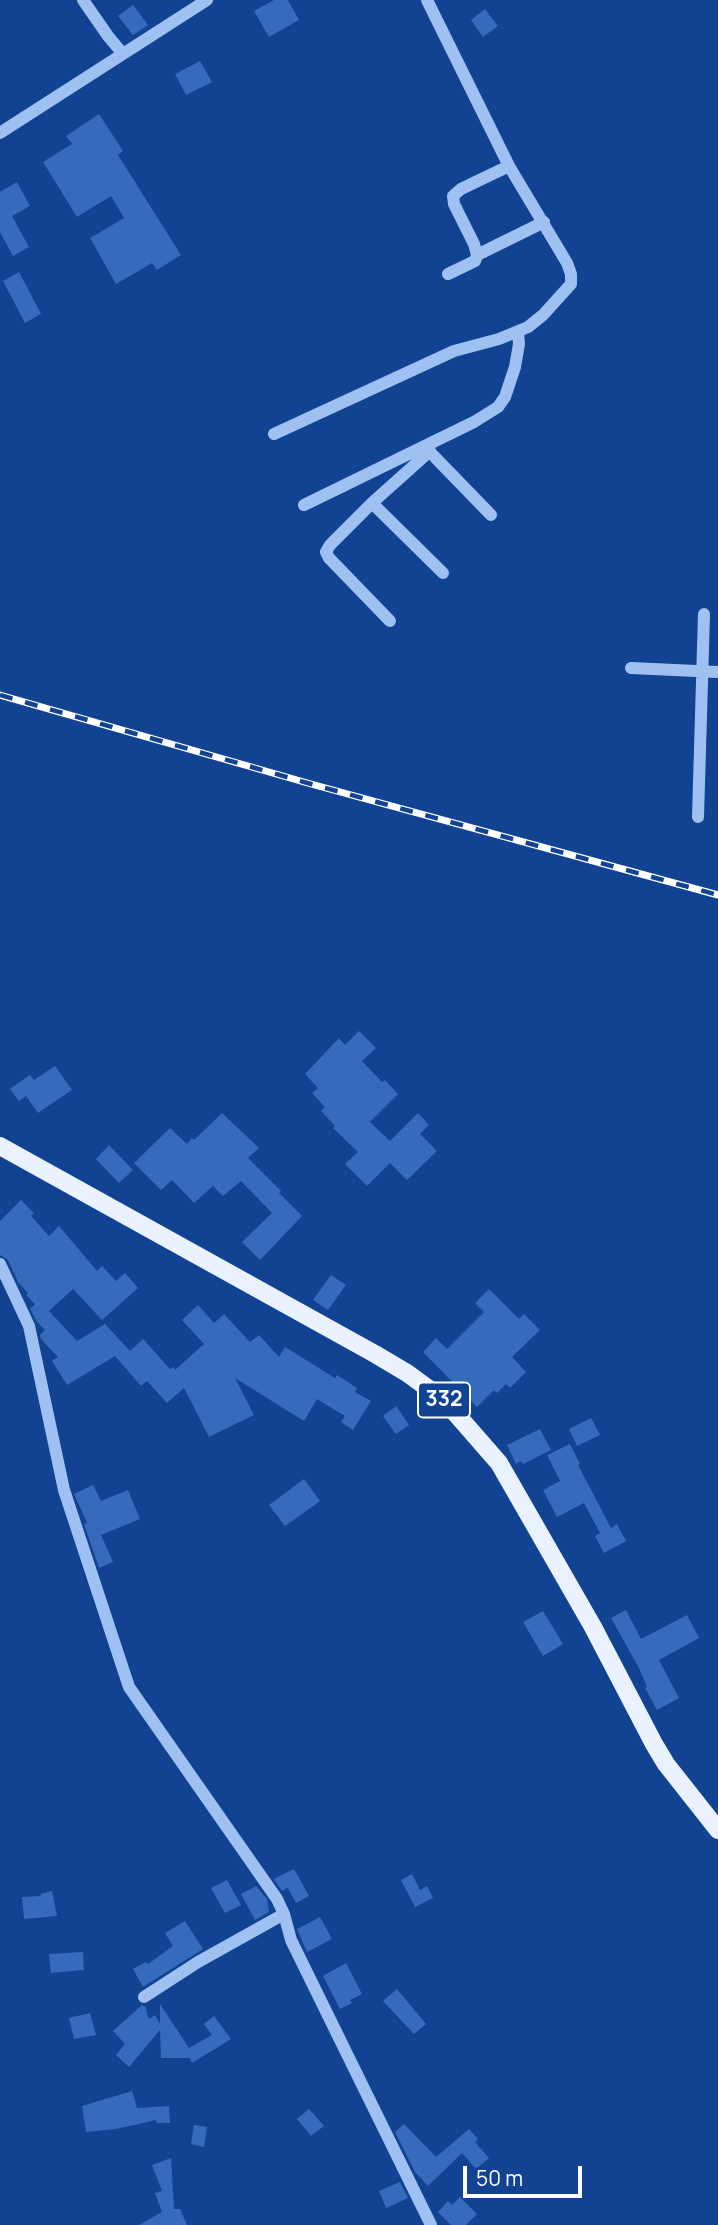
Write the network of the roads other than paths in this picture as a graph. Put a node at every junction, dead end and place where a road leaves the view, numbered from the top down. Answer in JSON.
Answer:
{"nodes":[{"id":1,"x":83,"y":0,"type":"edge"},
{"id":2,"x":207,"y":0,"type":"edge"},
{"id":3,"x":427,"y":0,"type":"edge"},
{"id":4,"x":123,"y":54,"type":"junction"},
{"id":5,"x":0,"y":133,"type":"edge"},
{"id":6,"x":509,"y":166,"type":"junction"},
{"id":7,"x":544,"y":222,"type":"junction"},
{"id":8,"x":477,"y":255,"type":"junction"},
{"id":9,"x":448,"y":274,"type":"dead end"},
{"id":10,"x":518,"y":332,"type":"junction"},
{"id":11,"x":274,"y":434,"type":"dead end"},
{"id":12,"x":427,"y":449,"type":"junction"},
{"id":13,"x":372,"y":503,"type":"junction"},
{"id":14,"x":304,"y":505,"type":"dead end"},
{"id":15,"x":491,"y":515,"type":"dead end"},
{"id":16,"x":443,"y":573,"type":"dead end"},
{"id":17,"x":704,"y":614,"type":"dead end"},
{"id":18,"x":390,"y":621,"type":"dead end"},
{"id":19,"x":631,"y":668,"type":"dead end"},
{"id":20,"x":701,"y":671,"type":"junction"},
{"id":21,"x":718,"y":672,"type":"edge"},
{"id":22,"x":698,"y":817,"type":"dead end"},
{"id":23,"x":0,"y":1146,"type":"edge"},
{"id":24,"x":0,"y":1264,"type":"edge"},
{"id":25,"x":718,"y":1830,"type":"edge"},
{"id":26,"x":284,"y":1914,"type":"junction"},
{"id":27,"x":144,"y":1997,"type":"dead end"},
{"id":28,"x":431,"y":2225,"type":"edge"}],
"edges":[{"from":1,"to":4,"type":"street"},
{"from":2,"to":4,"type":"street"},
{"from":3,"to":6,"type":"street"},
{"from":4,"to":5,"type":"street"},
{"from":6,"to":7,"type":"street"},
{"from":6,"to":8,"type":"street"},
{"from":7,"to":8,"type":"street"},
{"from":7,"to":10,"type":"street"},
{"from":8,"to":9,"type":"street"},
{"from":10,"to":11,"type":"street"},
{"from":10,"to":12,"type":"street"},
{"from":12,"to":13,"type":"street"},
{"from":12,"to":14,"type":"street"},
{"from":12,"to":15,"type":"street"},
{"from":13,"to":16,"type":"street"},
{"from":13,"to":18,"type":"street"},
{"from":17,"to":20,"type":"street"},
{"from":19,"to":20,"type":"street"},
{"from":20,"to":21,"type":"street"},
{"from":20,"to":22,"type":"street"},
{"from":23,"to":25,"type":"main road","number":"332"},
{"from":24,"to":26,"type":"street"},
{"from":26,"to":27,"type":"street"},
{"from":26,"to":28,"type":"street"}]}
